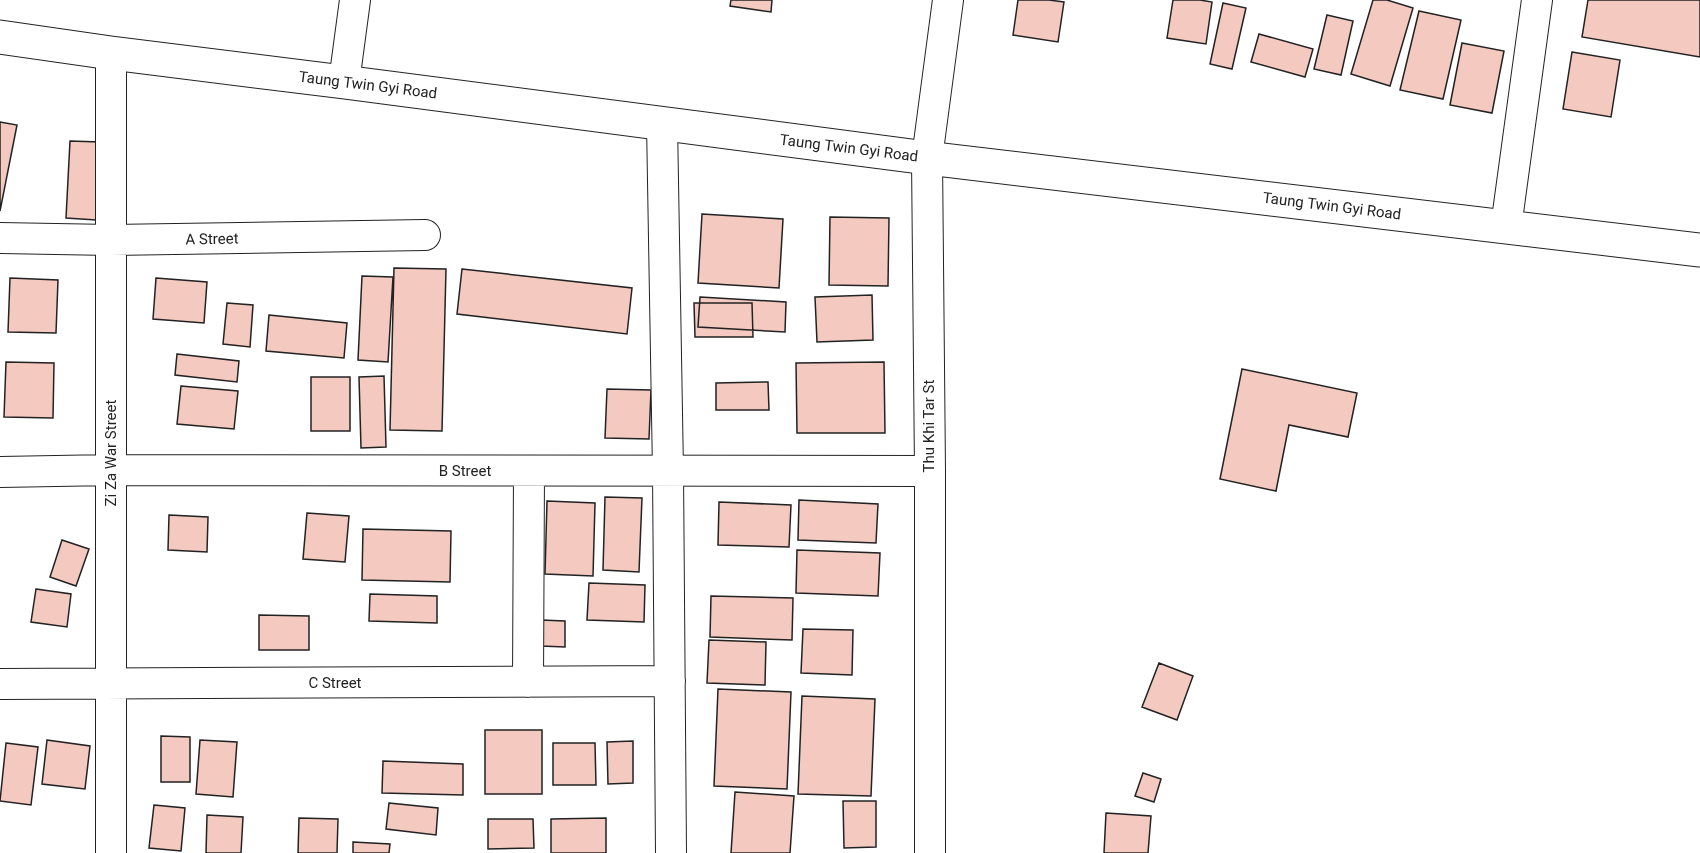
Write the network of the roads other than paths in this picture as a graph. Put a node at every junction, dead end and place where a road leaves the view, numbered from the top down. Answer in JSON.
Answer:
{"nodes":[{"id":1,"x":356,"y":0,"type":"edge"},
{"id":2,"x":948,"y":0,"type":"edge"},
{"id":3,"x":1537,"y":0,"type":"edge"},
{"id":4,"x":0,"y":37,"type":"edge"},
{"id":5,"x":111,"y":53,"type":"junction"},
{"id":6,"x":344,"y":82,"type":"junction"},
{"id":7,"x":662,"y":123,"type":"junction"},
{"id":8,"x":927,"y":158,"type":"junction"},
{"id":9,"x":1506,"y":227,"type":"junction"},
{"id":10,"x":425,"y":235,"type":"dead end"},
{"id":11,"x":0,"y":238,"type":"edge"},
{"id":12,"x":111,"y":240,"type":"junction"},
{"id":13,"x":1700,"y":250,"type":"edge"},
{"id":14,"x":111,"y":470,"type":"junction"},
{"id":15,"x":529,"y":471,"type":"junction"},
{"id":16,"x":668,"y":471,"type":"junction"},
{"id":17,"x":930,"y":471,"type":"junction"},
{"id":18,"x":0,"y":472,"type":"edge"},
{"id":19,"x":670,"y":681,"type":"junction"},
{"id":20,"x":528,"y":682,"type":"junction"},
{"id":21,"x":111,"y":683,"type":"junction"},
{"id":22,"x":0,"y":684,"type":"edge"},
{"id":23,"x":111,"y":853,"type":"edge"},
{"id":24,"x":671,"y":853,"type":"edge"},
{"id":25,"x":930,"y":853,"type":"edge"}],
"edges":[{"from":1,"to":6,"type":"street"},
{"from":2,"to":8,"type":"street","name":"Thu Khi Tar St"},
{"from":3,"to":9,"type":"street"},
{"from":4,"to":5,"type":"highway","name":"Taung Twin Gyi Road"},
{"from":5,"to":6,"type":"highway","name":"Taung Twin Gyi Road"},
{"from":5,"to":12,"type":"street","name":"Zi Za War Street"},
{"from":6,"to":7,"type":"highway","name":"Taung Twin Gyi Road"},
{"from":7,"to":8,"type":"highway","name":"Taung Twin Gyi Road"},
{"from":7,"to":16,"type":"street"},
{"from":8,"to":9,"type":"highway","name":"Taung Twin Gyi Road"},
{"from":8,"to":17,"type":"street","name":"Thu Khi Tar St"},
{"from":9,"to":13,"type":"highway","name":"Taung Twin Gyi Road"},
{"from":10,"to":12,"type":"street","name":"A Street"},
{"from":11,"to":12,"type":"street","name":"A Street"},
{"from":12,"to":14,"type":"street","name":"Zi Za War Street"},
{"from":14,"to":15,"type":"street","name":"B Street"},
{"from":14,"to":18,"type":"street","name":"B Street"},
{"from":14,"to":21,"type":"street","name":"Zi Za War Street"},
{"from":15,"to":16,"type":"street","name":"B Street"},
{"from":15,"to":20,"type":"street"},
{"from":16,"to":17,"type":"street","name":"B Street"},
{"from":16,"to":19,"type":"street"},
{"from":17,"to":25,"type":"street","name":"Thu Khi Tar St"},
{"from":19,"to":20,"type":"street","name":"C Street"},
{"from":19,"to":24,"type":"street"},
{"from":20,"to":21,"type":"street","name":"C Street"},
{"from":21,"to":22,"type":"street","name":"C Street"},
{"from":21,"to":23,"type":"street","name":"Zi Za War Street"}]}
